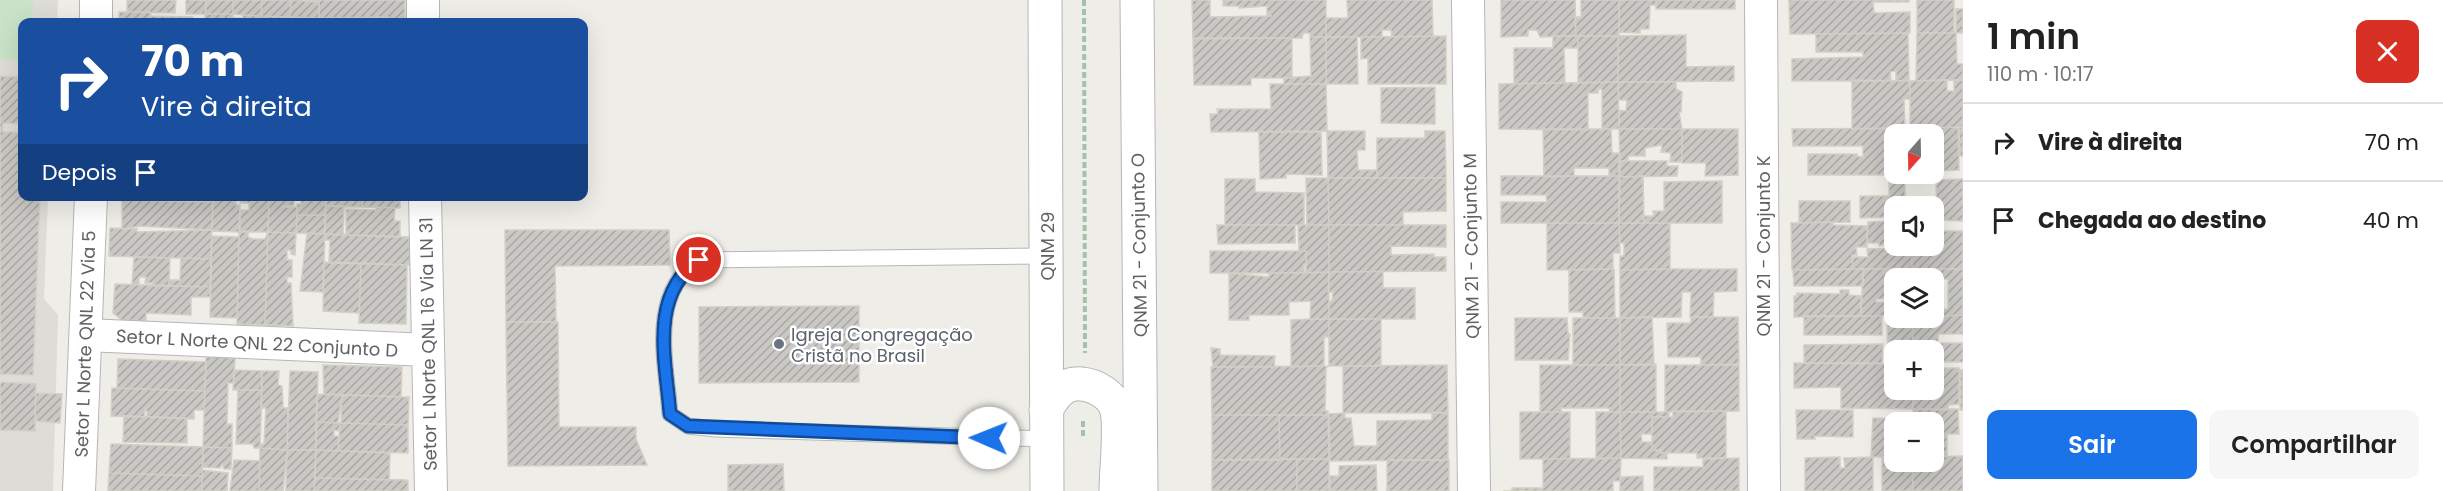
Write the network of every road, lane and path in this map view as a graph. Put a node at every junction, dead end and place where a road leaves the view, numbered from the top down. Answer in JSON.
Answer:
{"nodes":[{"id":1,"x":96,"y":0,"type":"edge"},
{"id":2,"x":423,"y":0,"type":"edge"},
{"id":3,"x":1045,"y":0,"type":"edge"},
{"id":4,"x":1084,"y":0,"type":"edge"},
{"id":5,"x":1137,"y":0,"type":"edge"},
{"id":6,"x":1468,"y":0,"type":"edge"},
{"id":7,"x":1761,"y":0,"type":"edge"},
{"id":8,"x":96,"y":18,"type":"edge"},
{"id":9,"x":423,"y":18,"type":"edge"},
{"id":10,"x":91,"y":201,"type":"edge"},
{"id":11,"x":425,"y":201,"type":"edge"},
{"id":12,"x":1047,"y":256,"type":"junction"},
{"id":13,"x":86,"y":335,"type":"junction"},
{"id":14,"x":428,"y":350,"type":"junction"},
{"id":15,"x":1082,"y":384,"type":"junction"},
{"id":16,"x":1046,"y":425,"type":"junction"},
{"id":17,"x":1084,"y":447,"type":"dead end"},
{"id":18,"x":79,"y":491,"type":"edge"},
{"id":19,"x":431,"y":491,"type":"edge"},
{"id":20,"x":1047,"y":491,"type":"edge"},
{"id":21,"x":1116,"y":491,"type":"edge"},
{"id":22,"x":1141,"y":491,"type":"edge"},
{"id":23,"x":1474,"y":491,"type":"edge"},
{"id":24,"x":1764,"y":491,"type":"edge"}],
"edges":[{"from":1,"to":8,"type":"street"},
{"from":2,"to":9,"type":"street"},
{"from":3,"to":12,"type":"main road","name":"QNM 29"},
{"from":4,"to":15,"type":"path"},
{"from":5,"to":22,"type":"main road","name":"QNM 21 - Conjunto O"},
{"from":6,"to":23,"type":"street","name":"QNM 21 - Conjunto M"},
{"from":7,"to":24,"type":"street","name":"QNM 21 - Conjunto K"},
{"from":10,"to":13,"type":"street","name":"Setor L Norte QNL 22 Via 5"},
{"from":11,"to":14,"type":"street","name":"Setor L Norte QNL 16 Via LN 31"},
{"from":12,"to":16,"type":"main road","name":"QNM 29"},
{"from":12,"to":16,"type":"lane"},
{"from":13,"to":14,"type":"street","name":"Setor L Norte QNL 22 Conjunto D"},
{"from":13,"to":18,"type":"street","name":"Setor L Norte QNL 22 Via 5"},
{"from":14,"to":19,"type":"street","name":"Setor L Norte QNL 16 Via LN 31"},
{"from":15,"to":16,"type":"main road"},
{"from":15,"to":17,"type":"path"},
{"from":15,"to":21,"type":"main road"},
{"from":16,"to":20,"type":"main road","name":"QNM 29"}]}
